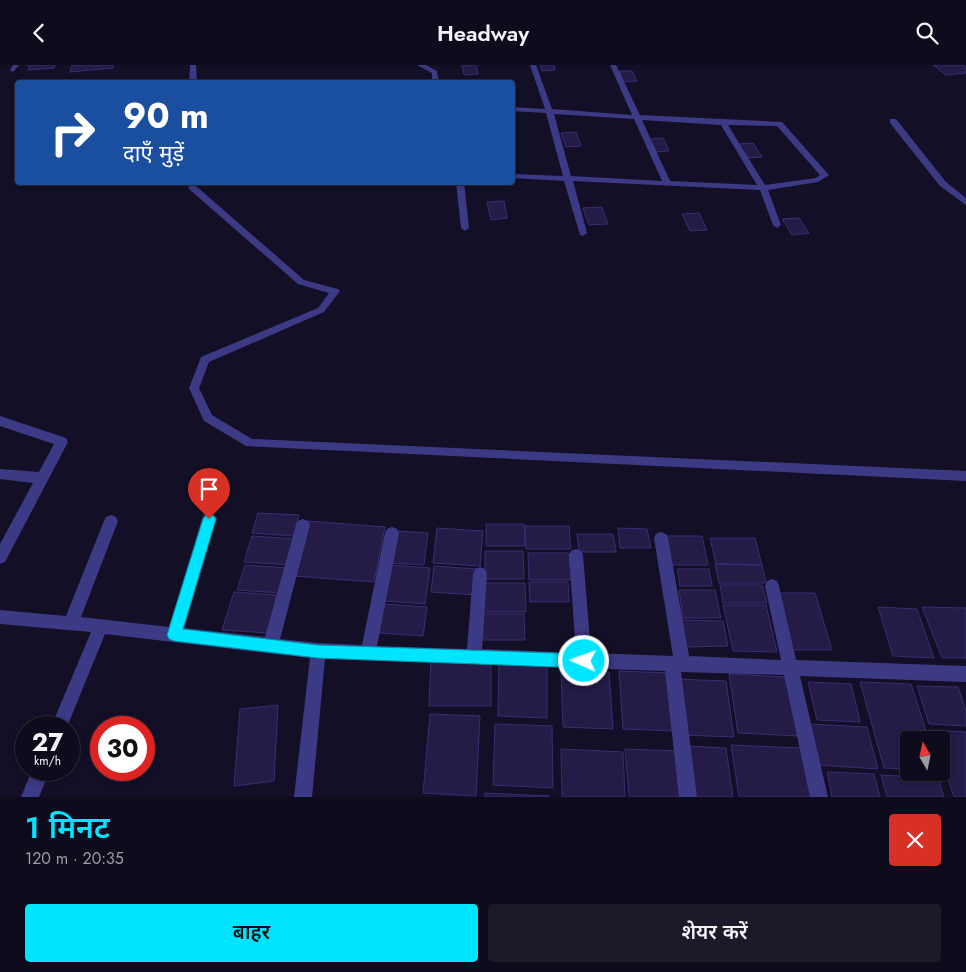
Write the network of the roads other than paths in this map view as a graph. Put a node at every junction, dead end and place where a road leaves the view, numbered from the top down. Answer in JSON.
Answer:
{"nodes":[{"id":1,"x":193,"y":65,"type":"edge"},
{"id":2,"x":420,"y":65,"type":"edge"},
{"id":3,"x":533,"y":65,"type":"edge"},
{"id":4,"x":613,"y":65,"type":"edge"},
{"id":5,"x":193,"y":80,"type":"edge"},
{"id":6,"x":436,"y":80,"type":"edge"},
{"id":7,"x":515,"y":109,"type":"edge"},
{"id":8,"x":549,"y":111,"type":"junction"},
{"id":9,"x":636,"y":116,"type":"junction"},
{"id":10,"x":893,"y":121,"type":"dead end"},
{"id":11,"x":723,"y":123,"type":"junction"},
{"id":12,"x":515,"y":176,"type":"edge"},
{"id":13,"x":569,"y":178,"type":"junction"},
{"id":14,"x":667,"y":183,"type":"junction"},
{"id":15,"x":192,"y":185,"type":"edge"},
{"id":16,"x":460,"y":185,"type":"edge"},
{"id":17,"x":763,"y":188,"type":"junction"},
{"id":18,"x":966,"y":201,"type":"edge"},
{"id":19,"x":777,"y":225,"type":"dead end"},
{"id":20,"x":465,"y":228,"type":"dead end"},
{"id":21,"x":583,"y":233,"type":"dead end"},
{"id":22,"x":0,"y":421,"type":"edge"},
{"id":23,"x":0,"y":474,"type":"edge"},
{"id":24,"x":966,"y":476,"type":"edge"},
{"id":25,"x":41,"y":478,"type":"junction"},
{"id":26,"x":209,"y":519,"type":"dead end"},
{"id":27,"x":111,"y":521,"type":"dead end"},
{"id":28,"x":304,"y":525,"type":"dead end"},
{"id":29,"x":392,"y":533,"type":"dead end"},
{"id":30,"x":661,"y":537,"type":"dead end"},
{"id":31,"x":576,"y":555,"type":"dead end"},
{"id":32,"x":0,"y":558,"type":"edge"},
{"id":33,"x":480,"y":574,"type":"dead end"},
{"id":34,"x":772,"y":586,"type":"dead end"},
{"id":35,"x":0,"y":617,"type":"edge"},
{"id":36,"x":71,"y":623,"type":"junction"},
{"id":37,"x":101,"y":626,"type":"junction"},
{"id":38,"x":174,"y":635,"type":"junction"},
{"id":39,"x":270,"y":646,"type":"junction"},
{"id":40,"x":318,"y":651,"type":"junction"},
{"id":41,"x":368,"y":653,"type":"junction"},
{"id":42,"x":474,"y":657,"type":"junction"},
{"id":43,"x":584,"y":661,"type":"junction"},
{"id":44,"x":677,"y":664,"type":"junction"},
{"id":45,"x":790,"y":668,"type":"junction"},
{"id":46,"x":966,"y":674,"type":"edge"},
{"id":47,"x":64,"y":716,"type":"edge"},
{"id":48,"x":37,"y":781,"type":"edge"},
{"id":49,"x":30,"y":797,"type":"edge"},
{"id":50,"x":303,"y":797,"type":"edge"},
{"id":51,"x":688,"y":797,"type":"edge"},
{"id":52,"x":819,"y":797,"type":"edge"}],
"edges":[{"from":1,"to":5,"type":"lane"},
{"from":2,"to":6,"type":"lane"},
{"from":3,"to":8,"type":"lane"},
{"from":4,"to":9,"type":"lane"},
{"from":7,"to":8,"type":"lane"},
{"from":8,"to":9,"type":"lane"},
{"from":8,"to":13,"type":"lane"},
{"from":9,"to":11,"type":"lane"},
{"from":9,"to":14,"type":"lane"},
{"from":10,"to":18,"type":"lane"},
{"from":11,"to":17,"type":"lane"},
{"from":11,"to":17,"type":"lane"},
{"from":12,"to":13,"type":"lane"},
{"from":13,"to":14,"type":"lane"},
{"from":13,"to":21,"type":"lane"},
{"from":14,"to":17,"type":"lane"},
{"from":15,"to":24,"type":"lane"},
{"from":16,"to":20,"type":"lane"},
{"from":17,"to":19,"type":"lane"},
{"from":22,"to":25,"type":"street"},
{"from":23,"to":25,"type":"street"},
{"from":25,"to":32,"type":"street"},
{"from":26,"to":38,"type":"street"},
{"from":27,"to":36,"type":"street"},
{"from":28,"to":39,"type":"street"},
{"from":29,"to":41,"type":"street"},
{"from":30,"to":44,"type":"street"},
{"from":31,"to":43,"type":"street"},
{"from":33,"to":42,"type":"street"},
{"from":34,"to":45,"type":"street"},
{"from":35,"to":36,"type":"street"},
{"from":36,"to":37,"type":"street"},
{"from":37,"to":38,"type":"street"},
{"from":37,"to":47,"type":"street"},
{"from":38,"to":39,"type":"street"},
{"from":39,"to":40,"type":"street"},
{"from":40,"to":41,"type":"street"},
{"from":40,"to":50,"type":"street"},
{"from":41,"to":42,"type":"street"},
{"from":42,"to":43,"type":"street"},
{"from":43,"to":44,"type":"street"},
{"from":44,"to":45,"type":"street"},
{"from":44,"to":51,"type":"street"},
{"from":45,"to":46,"type":"street"},
{"from":45,"to":52,"type":"street"},
{"from":48,"to":49,"type":"street"}]}
